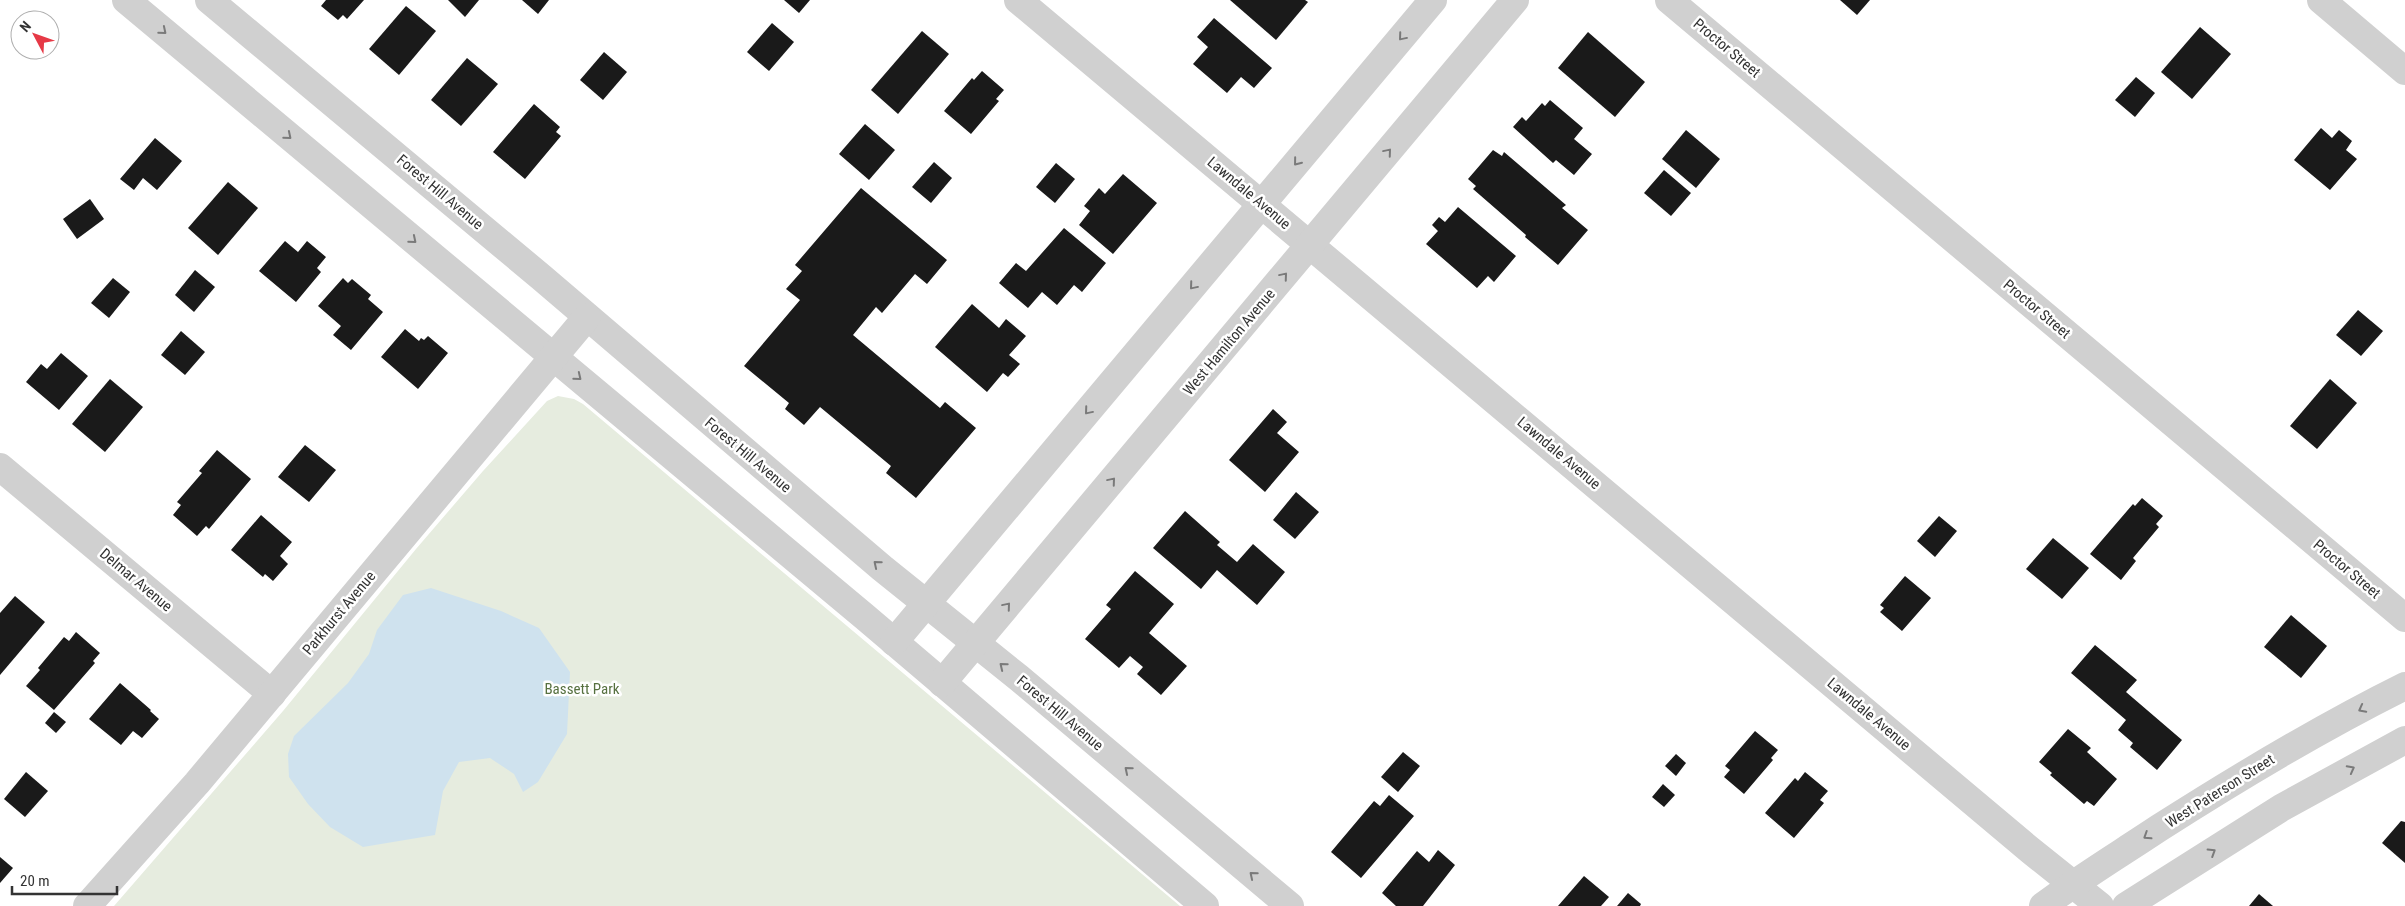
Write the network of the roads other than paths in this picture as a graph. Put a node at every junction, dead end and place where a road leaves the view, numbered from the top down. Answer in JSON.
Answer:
{"nodes":[{"id":1,"x":126,"y":0,"type":"edge"},
{"id":2,"x":209,"y":0,"type":"edge"},
{"id":3,"x":1018,"y":0,"type":"edge"},
{"id":4,"x":1433,"y":0,"type":"edge"},
{"id":5,"x":1515,"y":0,"type":"edge"},
{"id":6,"x":1669,"y":0,"type":"edge"},
{"id":7,"x":2321,"y":0,"type":"edge"},
{"id":8,"x":2405,"y":71,"type":"edge"},
{"id":9,"x":1262,"y":204,"type":"junction"},
{"id":10,"x":1310,"y":244,"type":"junction"},
{"id":11,"x":587,"y":317,"type":"junction"},
{"id":12,"x":553,"y":357,"type":"junction"},
{"id":13,"x":0,"y":467,"type":"edge"},
{"id":14,"x":926,"y":603,"type":"junction"},
{"id":15,"x":2405,"y":618,"type":"edge"},
{"id":16,"x":894,"y":642,"type":"junction"},
{"id":17,"x":976,"y":644,"type":"junction"},
{"id":18,"x":942,"y":683,"type":"junction"},
{"id":19,"x":2405,"y":686,"type":"edge"},
{"id":20,"x":272,"y":694,"type":"junction"},
{"id":21,"x":2405,"y":740,"type":"edge"},
{"id":22,"x":2073,"y":885,"type":"junction"},
{"id":23,"x":87,"y":906,"type":"edge"},
{"id":24,"x":1205,"y":906,"type":"edge"},
{"id":25,"x":1290,"y":906,"type":"edge"},
{"id":26,"x":2043,"y":906,"type":"edge"},
{"id":27,"x":2100,"y":906,"type":"edge"},
{"id":28,"x":2126,"y":906,"type":"edge"}],
"edges":[{"from":1,"to":12,"type":"street","one_way":true},
{"from":2,"to":11,"type":"street","name":"Forest Hill Avenue"},
{"from":3,"to":9,"type":"street","name":"Lawndale Avenue"},
{"from":4,"to":9,"type":"street","one_way":true},
{"from":10,"to":5,"type":"street","name":"West Hamilton Avenue","one_way":true},
{"from":6,"to":15,"type":"street","name":"Proctor Street"},
{"from":7,"to":8,"type":"street"},
{"from":9,"to":10,"type":"street","name":"Lawndale Avenue"},
{"from":9,"to":14,"type":"street","one_way":true},
{"from":17,"to":10,"type":"street","name":"West Hamilton Avenue","one_way":true},
{"from":10,"to":22,"type":"street","name":"Lawndale Avenue"},
{"from":11,"to":12,"type":"street","name":"Parkhurst Avenue"},
{"from":14,"to":11,"type":"street","name":"Forest Hill Avenue","one_way":true},
{"from":12,"to":16,"type":"street","one_way":true},
{"from":12,"to":20,"type":"street","name":"Parkhurst Avenue"},
{"from":13,"to":20,"type":"street","name":"Delmar Avenue"},
{"from":14,"to":16,"type":"street"},
{"from":14,"to":17,"type":"street","name":"Forest Hill Avenue"},
{"from":16,"to":18,"type":"street"},
{"from":17,"to":18,"type":"street","name":"West Hamilton Avenue"},
{"from":25,"to":17,"type":"street","name":"Forest Hill Avenue","one_way":true},
{"from":18,"to":24,"type":"street"},
{"from":19,"to":22,"type":"street","name":"West Paterson Street","one_way":true},
{"from":20,"to":23,"type":"street","name":"Parkhurst Avenue"},
{"from":28,"to":21,"type":"street","one_way":true},
{"from":22,"to":26,"type":"street","name":"West Paterson Street"},
{"from":22,"to":27,"type":"street","name":"Lawndale Avenue"}]}
